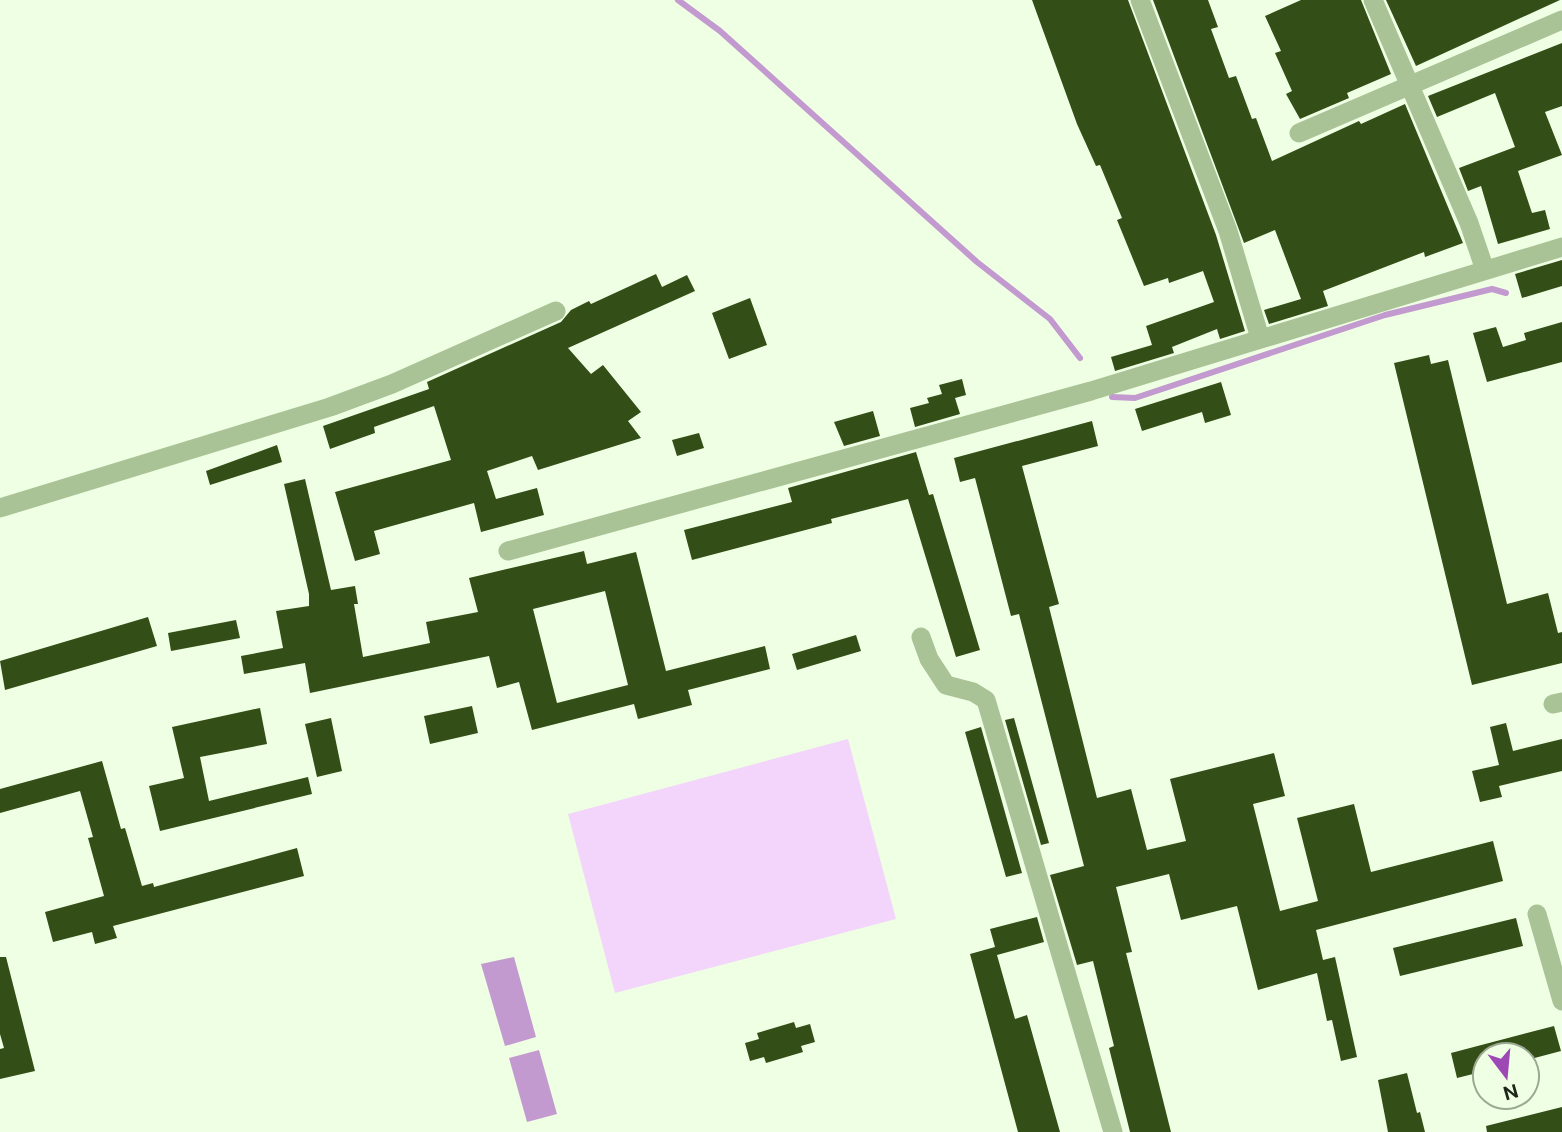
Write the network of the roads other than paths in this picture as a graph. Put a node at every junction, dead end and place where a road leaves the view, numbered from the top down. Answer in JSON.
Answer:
{"nodes":[{"id":1,"x":1140,"y":0,"type":"edge"},
{"id":2,"x":1373,"y":0,"type":"edge"},
{"id":3,"x":1562,"y":20,"type":"edge"},
{"id":4,"x":1411,"y":87,"type":"junction"},
{"id":5,"x":1299,"y":133,"type":"dead end"},
{"id":6,"x":1562,"y":247,"type":"edge"},
{"id":7,"x":1485,"y":270,"type":"junction"},
{"id":8,"x":556,"y":311,"type":"dead end"},
{"id":9,"x":1260,"y":338,"type":"junction"},
{"id":10,"x":0,"y":508,"type":"edge"},
{"id":11,"x":508,"y":551,"type":"dead end"},
{"id":12,"x":921,"y":638,"type":"dead end"},
{"id":13,"x":1537,"y":914,"type":"dead end"},
{"id":14,"x":1562,"y":1001,"type":"edge"},
{"id":15,"x":1113,"y":1132,"type":"edge"}],
"edges":[{"from":1,"to":9,"type":"street"},
{"from":2,"to":4,"type":"street"},
{"from":3,"to":4,"type":"street"},
{"from":4,"to":5,"type":"street"},
{"from":4,"to":7,"type":"street"},
{"from":6,"to":7,"type":"street"},
{"from":7,"to":9,"type":"street"},
{"from":8,"to":10,"type":"street"},
{"from":9,"to":11,"type":"street"},
{"from":12,"to":15,"type":"street"},
{"from":13,"to":14,"type":"street"}]}
